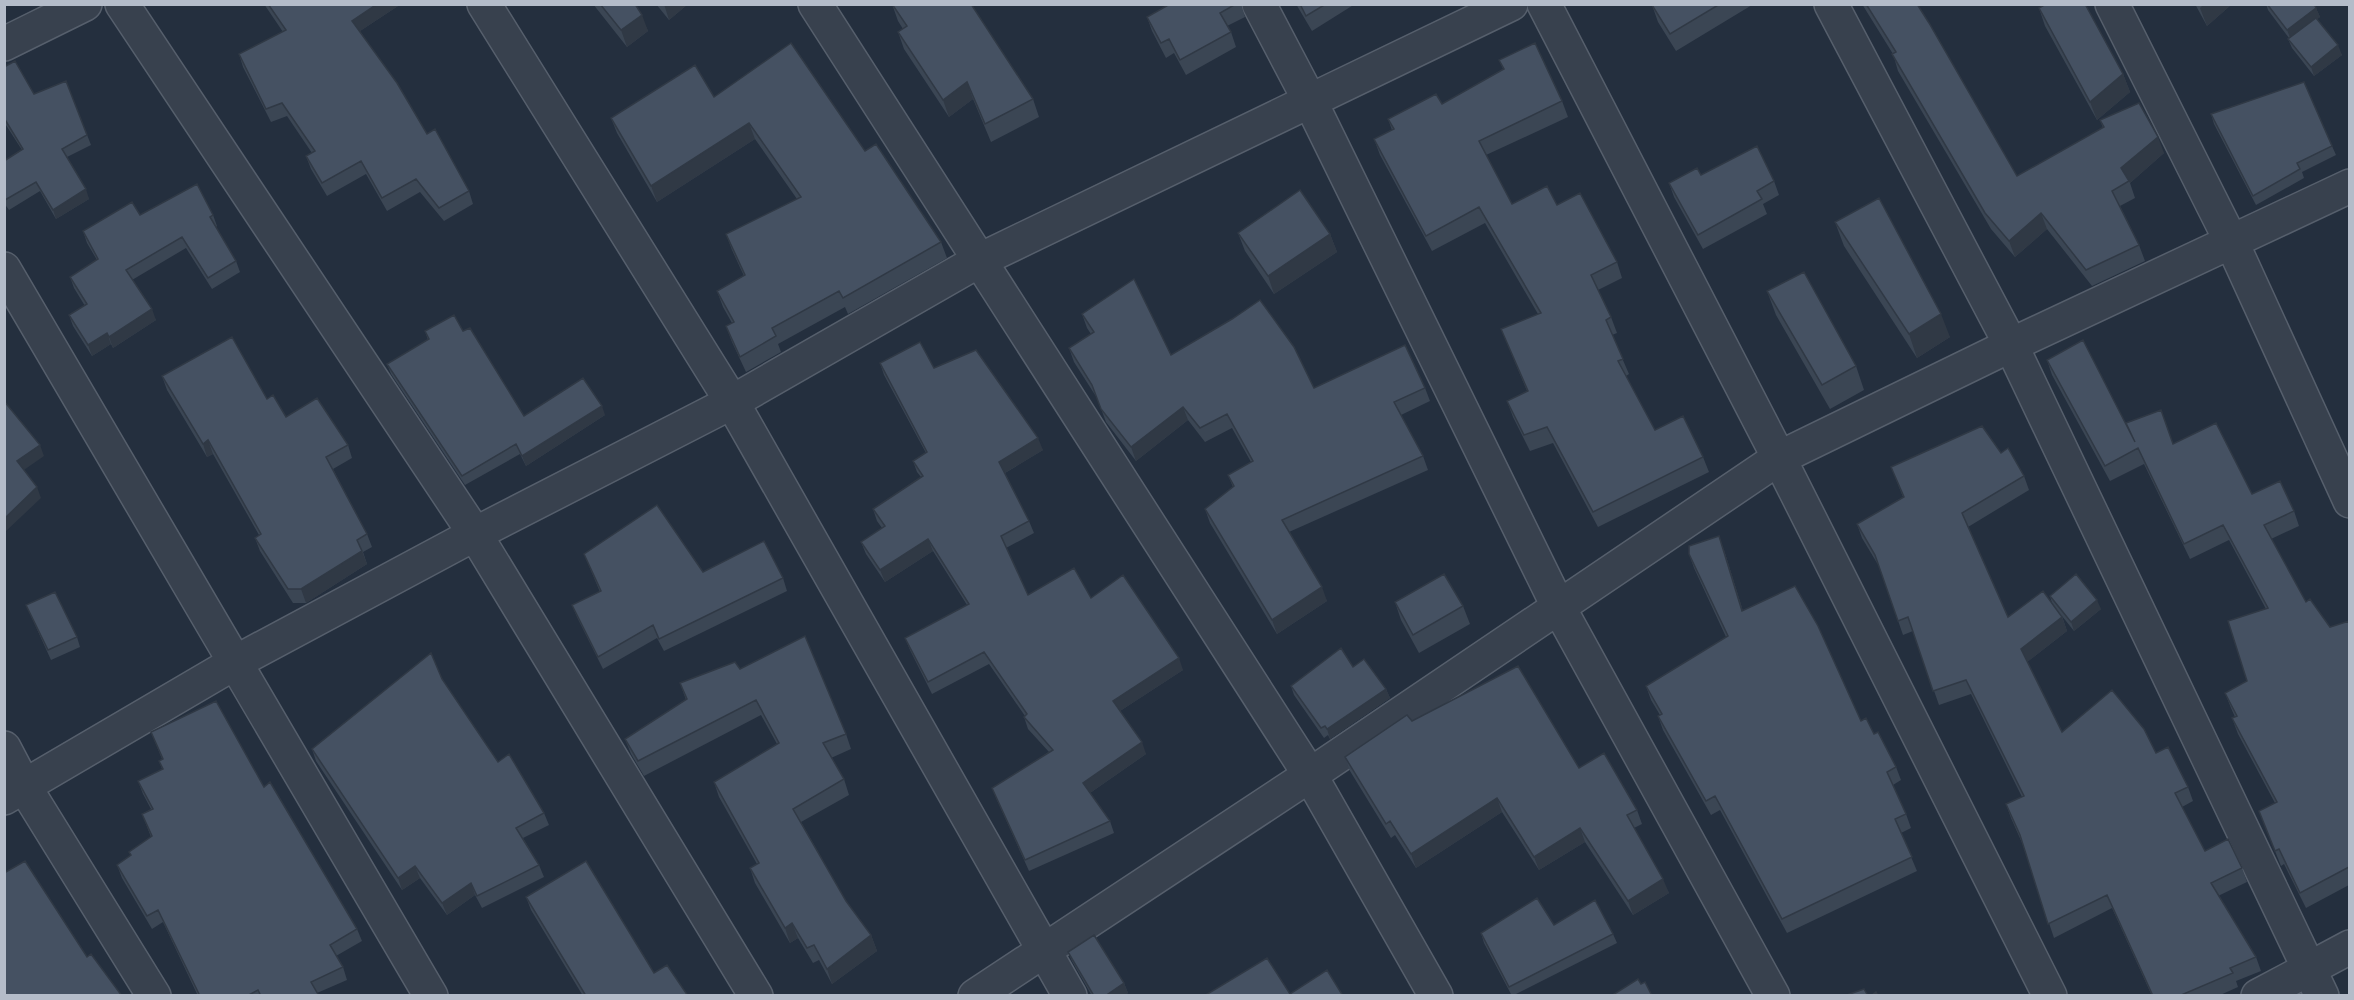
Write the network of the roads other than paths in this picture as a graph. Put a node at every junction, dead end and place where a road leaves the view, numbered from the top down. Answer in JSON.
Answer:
{"nodes":[{"id":1,"x":85,"y":4,"type":"edge"},
{"id":2,"x":122,"y":4,"type":"edge"},
{"id":3,"x":484,"y":4,"type":"edge"},
{"id":4,"x":815,"y":4,"type":"edge"},
{"id":5,"x":1259,"y":4,"type":"edge"},
{"id":6,"x":1511,"y":4,"type":"edge"},
{"id":7,"x":1544,"y":4,"type":"edge"},
{"id":8,"x":1831,"y":4,"type":"edge"},
{"id":9,"x":2112,"y":4,"type":"edge"},
{"id":10,"x":4,"y":44,"type":"edge"},
{"id":11,"x":1311,"y":103,"type":"junction"},
{"id":12,"x":2349,"y":186,"type":"edge"},
{"id":13,"x":2232,"y":243,"type":"junction"},
{"id":14,"x":980,"y":260,"type":"junction"},
{"id":15,"x":4,"y":269,"type":"edge"},
{"id":16,"x":2011,"y":345,"type":"junction"},
{"id":17,"x":732,"y":402,"type":"junction"},
{"id":18,"x":1779,"y":458,"type":"junction"},
{"id":19,"x":2349,"y":501,"type":"edge"},
{"id":20,"x":475,"y":534,"type":"junction"},
{"id":21,"x":1558,"y":606,"type":"junction"},
{"id":22,"x":236,"y":662,"type":"junction"},
{"id":23,"x":4,"y":748,"type":"edge"},
{"id":24,"x":1310,"y":775,"type":"junction"},
{"id":25,"x":14,"y":792,"type":"edge"},
{"id":26,"x":2349,"y":947,"type":"edge"},
{"id":27,"x":1044,"y":948,"type":"junction"},
{"id":28,"x":2316,"y":982,"type":"edge"},
{"id":29,"x":154,"y":996,"type":"edge"},
{"id":30,"x":431,"y":996,"type":"edge"},
{"id":31,"x":756,"y":996,"type":"edge"},
{"id":32,"x":975,"y":996,"type":"edge"},
{"id":33,"x":1070,"y":996,"type":"edge"},
{"id":34,"x":1436,"y":996,"type":"edge"},
{"id":35,"x":1773,"y":996,"type":"edge"},
{"id":36,"x":2050,"y":996,"type":"edge"},
{"id":37,"x":2258,"y":996,"type":"edge"}],
"edges":[{"from":1,"to":10,"type":"street"},
{"from":2,"to":20,"type":"street"},
{"from":3,"to":17,"type":"street"},
{"from":4,"to":14,"type":"street"},
{"from":5,"to":11,"type":"street"},
{"from":6,"to":11,"type":"street"},
{"from":7,"to":18,"type":"street"},
{"from":8,"to":16,"type":"street"},
{"from":9,"to":13,"type":"street"},
{"from":11,"to":14,"type":"street"},
{"from":11,"to":21,"type":"street"},
{"from":12,"to":13,"type":"street"},
{"from":13,"to":16,"type":"street"},
{"from":13,"to":19,"type":"street"},
{"from":14,"to":17,"type":"street"},
{"from":14,"to":24,"type":"street"},
{"from":15,"to":22,"type":"street"},
{"from":16,"to":18,"type":"street"},
{"from":16,"to":28,"type":"street"},
{"from":17,"to":20,"type":"street"},
{"from":17,"to":27,"type":"street"},
{"from":18,"to":21,"type":"street"},
{"from":18,"to":36,"type":"street"},
{"from":20,"to":22,"type":"street"},
{"from":20,"to":31,"type":"street"},
{"from":21,"to":24,"type":"street"},
{"from":21,"to":35,"type":"street"},
{"from":22,"to":25,"type":"street"},
{"from":22,"to":30,"type":"street"},
{"from":23,"to":25,"type":"street"},
{"from":24,"to":27,"type":"street"},
{"from":24,"to":34,"type":"street"},
{"from":25,"to":29,"type":"street"},
{"from":26,"to":28,"type":"street"},
{"from":27,"to":32,"type":"street"},
{"from":27,"to":33,"type":"street"},
{"from":28,"to":37,"type":"street"}]}
